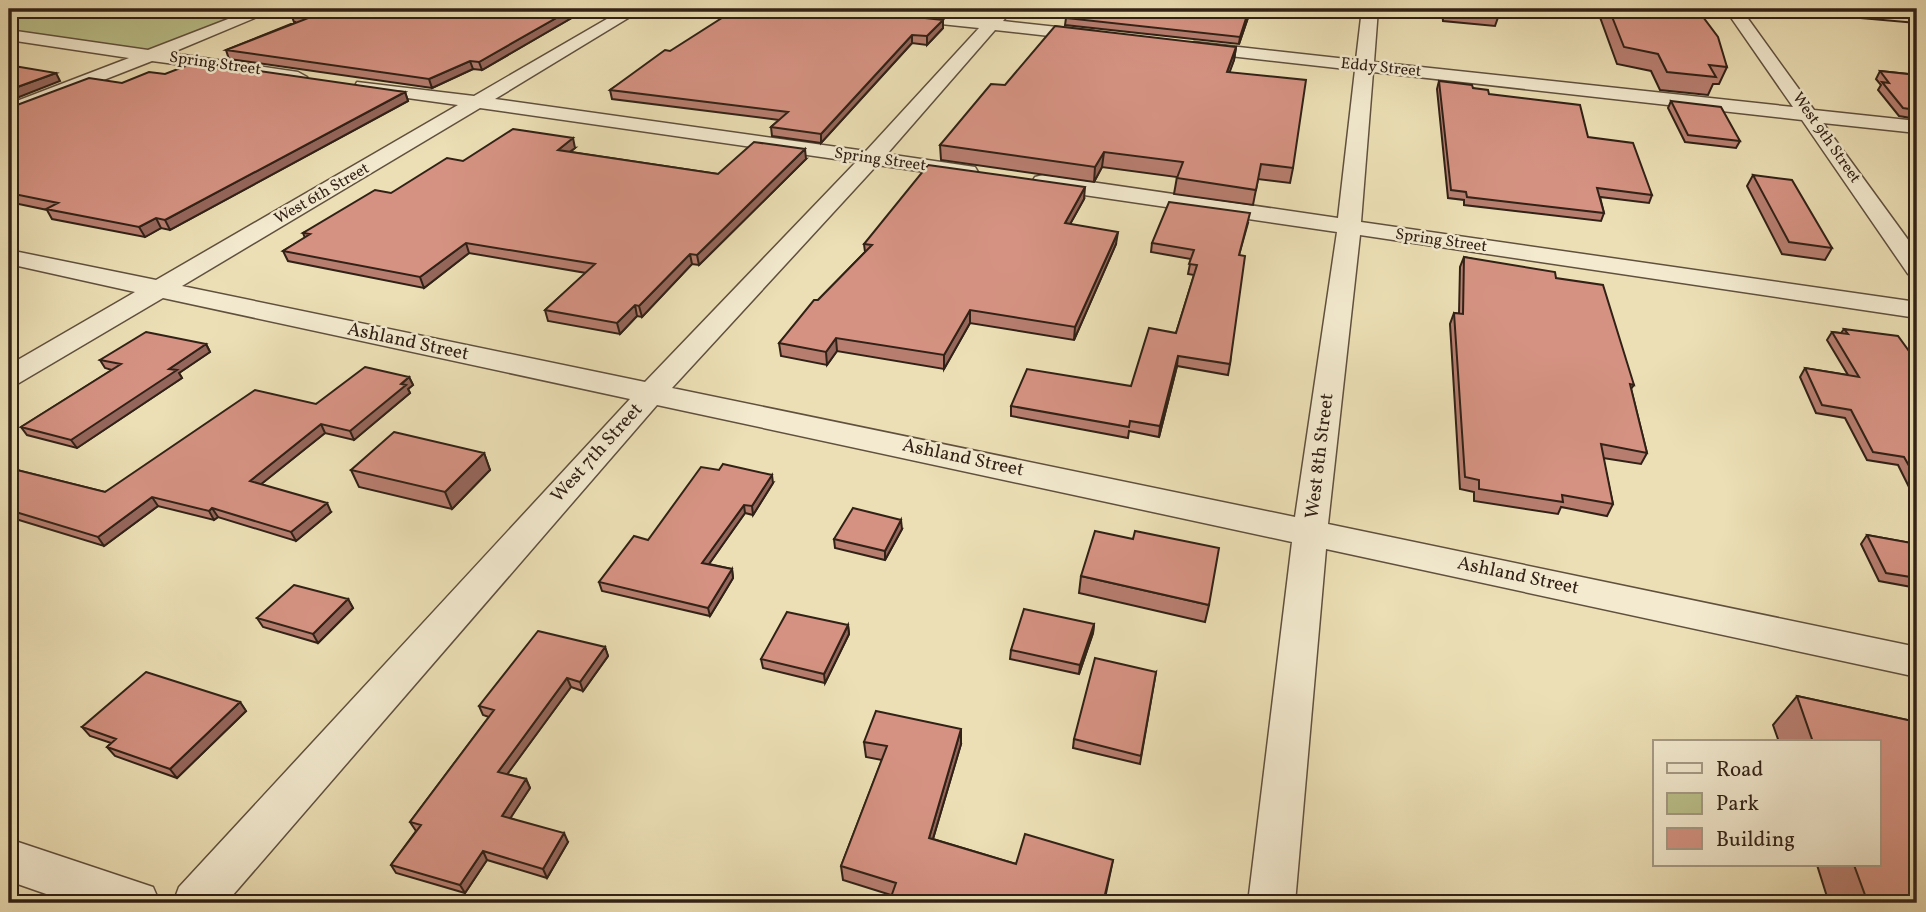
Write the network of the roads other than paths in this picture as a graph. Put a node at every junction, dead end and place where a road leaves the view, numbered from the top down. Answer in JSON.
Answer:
{"nodes":[{"id":1,"x":268,"y":9,"type":"edge"},
{"id":2,"x":635,"y":9,"type":"edge"},
{"id":3,"x":845,"y":9,"type":"edge"},
{"id":4,"x":1370,"y":9,"type":"edge"},
{"id":5,"x":1733,"y":9,"type":"edge"},
{"id":6,"x":1838,"y":9,"type":"edge"},
{"id":7,"x":1917,"y":16,"type":"edge"},
{"id":8,"x":998,"y":17,"type":"edge"},
{"id":9,"x":9,"y":36,"type":"edge"},
{"id":10,"x":1114,"y":38,"type":"edge"},
{"id":11,"x":1181,"y":46,"type":"edge"},
{"id":12,"x":151,"y":55,"type":"junction"},
{"id":13,"x":1365,"y":66,"type":"junction"},
{"id":14,"x":322,"y":80,"type":"edge"},
{"id":15,"x":348,"y":84,"type":"edge"},
{"id":16,"x":476,"y":103,"type":"junction"},
{"id":17,"x":9,"y":111,"type":"edge"},
{"id":18,"x":1811,"y":116,"type":"junction"},
{"id":19,"x":1917,"y":127,"type":"edge"},
{"id":20,"x":871,"y":159,"type":"junction"},
{"id":21,"x":989,"y":175,"type":"edge"},
{"id":22,"x":1028,"y":180,"type":"edge"},
{"id":23,"x":1349,"y":227,"type":"junction"},
{"id":24,"x":9,"y":257,"type":"edge"},
{"id":25,"x":1917,"y":269,"type":"edge"},
{"id":26,"x":158,"y":290,"type":"junction"},
{"id":27,"x":1917,"y":310,"type":"edge"},
{"id":28,"x":9,"y":377,"type":"edge"},
{"id":29,"x":651,"y":393,"type":"junction"},
{"id":30,"x":1310,"y":533,"type":"junction"},
{"id":31,"x":1917,"y":662,"type":"edge"},
{"id":32,"x":9,"y":860,"type":"edge"},
{"id":33,"x":136,"y":903,"type":"edge"},
{"id":34,"x":196,"y":903,"type":"edge"},
{"id":35,"x":1271,"y":903,"type":"edge"}],
"edges":[{"from":1,"to":12,"type":"street"},
{"from":2,"to":16,"type":"street","name":"West 6th Street"},
{"from":3,"to":8,"type":"street"},
{"from":4,"to":13,"type":"street","name":"West 8th Street"},
{"from":5,"to":18,"type":"street","name":"West 9th Street"},
{"from":6,"to":7,"type":"highway"},
{"from":8,"to":10,"type":"street"},
{"from":8,"to":20,"type":"street","name":"West 7th Street"},
{"from":9,"to":12,"type":"street","name":"Spring Street"},
{"from":11,"to":13,"type":"street","name":"Eddy Street"},
{"from":12,"to":14,"type":"street","name":"Spring Street"},
{"from":12,"to":17,"type":"street"},
{"from":13,"to":18,"type":"street","name":"Eddy Street"},
{"from":13,"to":23,"type":"street","name":"West 8th Street"},
{"from":15,"to":16,"type":"street","name":"Spring Street"},
{"from":16,"to":20,"type":"street","name":"Spring Street"},
{"from":16,"to":26,"type":"street","name":"West 6th Street"},
{"from":18,"to":19,"type":"street","name":"Eddy Street"},
{"from":18,"to":25,"type":"street","name":"West 9th Street"},
{"from":20,"to":21,"type":"street","name":"Spring Street"},
{"from":20,"to":29,"type":"street","name":"West 7th Street"},
{"from":22,"to":23,"type":"street","name":"Spring Street"},
{"from":23,"to":27,"type":"street","name":"Spring Street"},
{"from":23,"to":30,"type":"street","name":"West 8th Street"},
{"from":24,"to":26,"type":"street","name":"Ashland Street"},
{"from":26,"to":28,"type":"street","name":"West 6th Street"},
{"from":26,"to":29,"type":"street","name":"Ashland Street"},
{"from":29,"to":30,"type":"street","name":"Ashland Street"},
{"from":29,"to":34,"type":"street","name":"West 7th Street"},
{"from":30,"to":31,"type":"street","name":"Ashland Street"},
{"from":30,"to":35,"type":"street","name":"West 8th Street"},
{"from":32,"to":33,"type":"street"}]}
